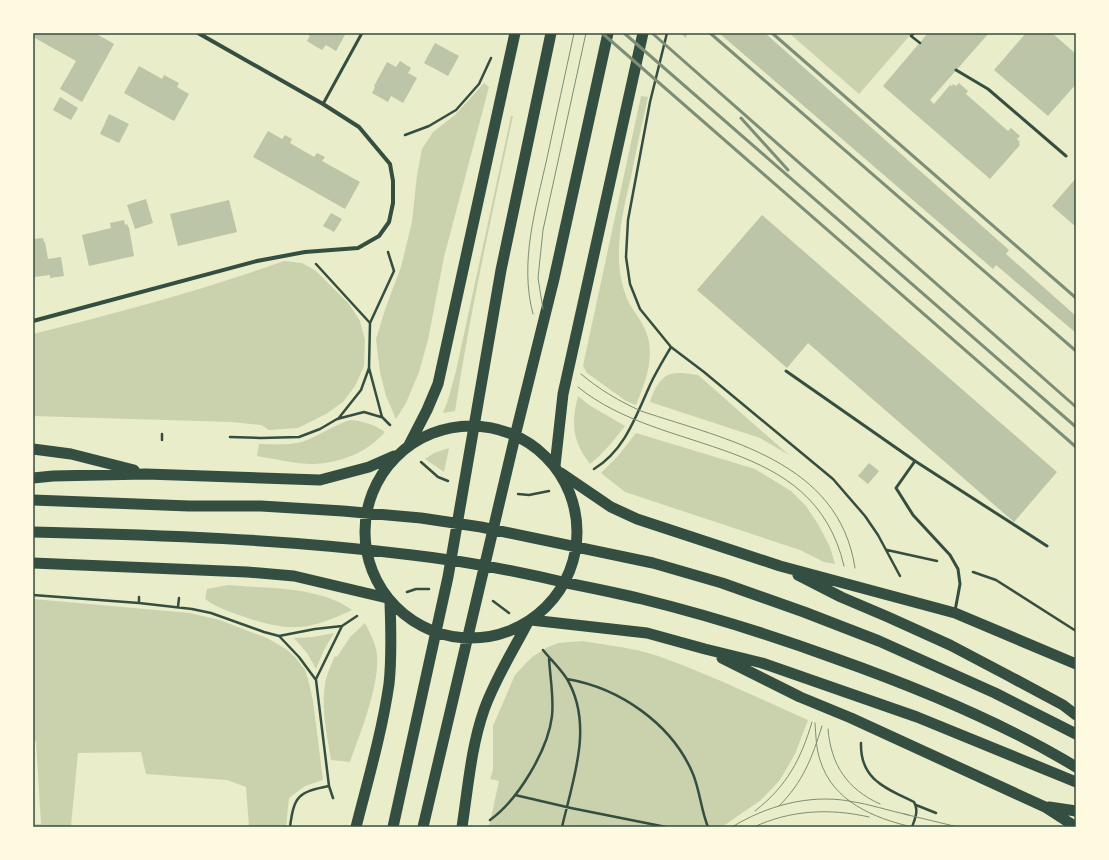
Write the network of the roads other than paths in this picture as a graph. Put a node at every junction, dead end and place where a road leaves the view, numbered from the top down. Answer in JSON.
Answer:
{"nodes":[{"id":1,"x":198,"y":33,"type":"edge"},
{"id":2,"x":362,"y":33,"type":"edge"},
{"id":3,"x":516,"y":33,"type":"edge"},
{"id":4,"x":551,"y":33,"type":"edge"},
{"id":5,"x":608,"y":33,"type":"edge"},
{"id":6,"x":643,"y":33,"type":"edge"},
{"id":7,"x":956,"y":70,"type":"dead end"},
{"id":8,"x":323,"y":104,"type":"junction"},
{"id":9,"x":1066,"y":156,"type":"dead end"},
{"id":10,"x":33,"y":321,"type":"edge"},
{"id":11,"x":786,"y":371,"type":"dead end"},
{"id":12,"x":408,"y":446,"type":"junction"},
{"id":13,"x":33,"y":449,"type":"edge"},
{"id":14,"x":398,"y":455,"type":"junction"},
{"id":15,"x":915,"y":461,"type":"junction"},
{"id":16,"x":557,"y":469,"type":"junction"},
{"id":17,"x":146,"y":474,"type":"junction"},
{"id":18,"x":33,"y":478,"type":"edge"},
{"id":19,"x":33,"y":500,"type":"edge"},
{"id":20,"x":33,"y":532,"type":"edge"},
{"id":21,"x":1047,"y":546,"type":"dead end"},
{"id":22,"x":33,"y":563,"type":"edge"},
{"id":23,"x":780,"y":566,"type":"junction"},
{"id":24,"x":389,"y":600,"type":"junction"},
{"id":25,"x":955,"y":613,"type":"junction"},
{"id":26,"x":530,"y":621,"type":"junction"},
{"id":27,"x":705,"y":649,"type":"junction"},
{"id":28,"x":1076,"y":664,"type":"edge"},
{"id":29,"x":1076,"y":714,"type":"edge"},
{"id":30,"x":1076,"y":734,"type":"edge"},
{"id":31,"x":1076,"y":767,"type":"edge"},
{"id":32,"x":1076,"y":782,"type":"edge"},
{"id":33,"x":1045,"y":807,"type":"junction"},
{"id":34,"x":1076,"y":811,"type":"edge"},
{"id":35,"x":356,"y":827,"type":"edge"},
{"id":36,"x":393,"y":827,"type":"edge"},
{"id":37,"x":423,"y":827,"type":"edge"},
{"id":38,"x":462,"y":827,"type":"edge"},
{"id":39,"x":1076,"y":827,"type":"edge"}],
"edges":[{"from":1,"to":8,"type":"street"},
{"from":2,"to":8,"type":"lane"},
{"from":3,"to":12,"type":"highway"},
{"from":4,"to":36,"type":"highway"},
{"from":5,"to":37,"type":"highway"},
{"from":6,"to":16,"type":"highway"},
{"from":7,"to":9,"type":"lane"},
{"from":8,"to":10,"type":"street"},
{"from":11,"to":15,"type":"lane"},
{"from":12,"to":14,"type":"highway"},
{"from":12,"to":16,"type":"highway"},
{"from":13,"to":17,"type":"highway"},
{"from":14,"to":17,"type":"highway"},
{"from":14,"to":24,"type":"highway"},
{"from":15,"to":21,"type":"lane"},
{"from":15,"to":25,"type":"lane"},
{"from":16,"to":23,"type":"highway"},
{"from":16,"to":26,"type":"highway"},
{"from":17,"to":18,"type":"highway"},
{"from":19,"to":30,"type":"highway"},
{"from":20,"to":31,"type":"highway"},
{"from":22,"to":24,"type":"highway"},
{"from":23,"to":25,"type":"highway"},
{"from":23,"to":29,"type":"highway"},
{"from":24,"to":26,"type":"highway"},
{"from":24,"to":35,"type":"highway"},
{"from":25,"to":28,"type":"highway"},
{"from":26,"to":27,"type":"highway"},
{"from":26,"to":38,"type":"highway"},
{"from":27,"to":32,"type":"highway"},
{"from":27,"to":33,"type":"highway"},
{"from":33,"to":34,"type":"highway"},
{"from":33,"to":39,"type":"highway"}]}
